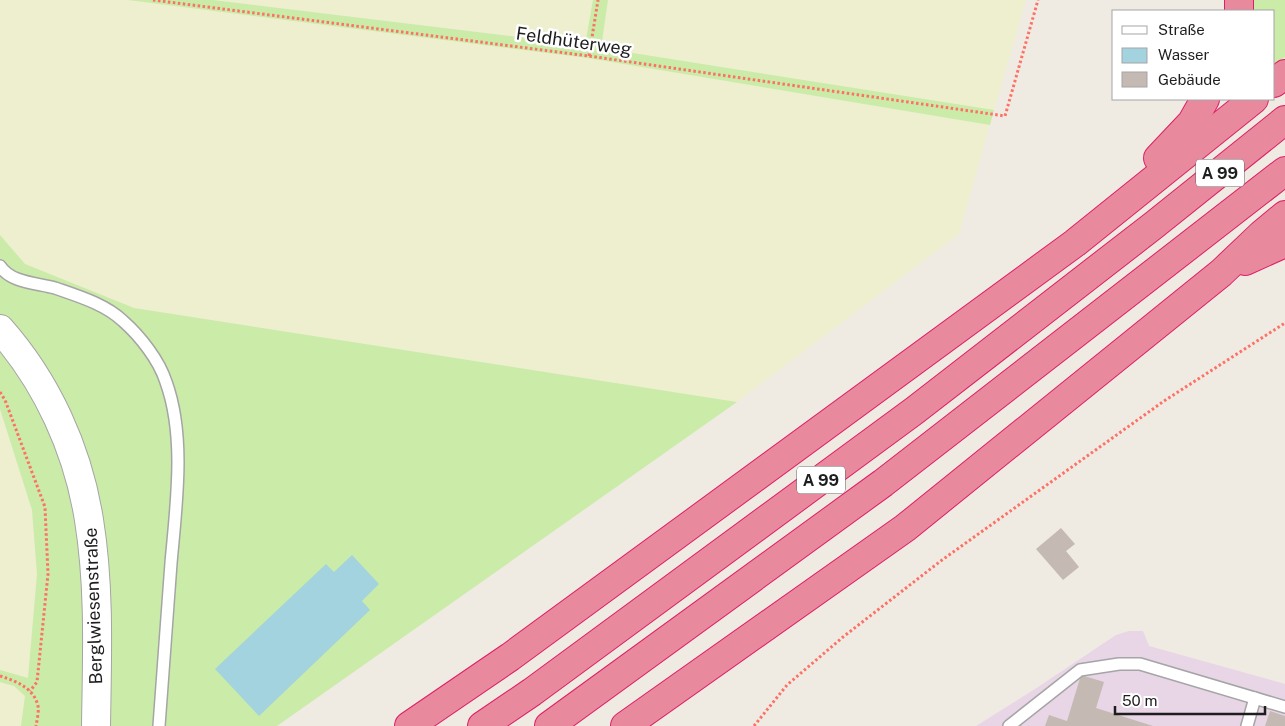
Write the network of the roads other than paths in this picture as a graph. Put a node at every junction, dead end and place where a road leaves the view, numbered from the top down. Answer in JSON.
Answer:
{"nodes":[{"id":1,"x":1285,"y":74,"type":"edge"},
{"id":2,"x":1275,"y":82,"type":"edge"},
{"id":3,"x":1204,"y":100,"type":"edge"},
{"id":4,"x":1253,"y":100,"type":"edge"},
{"id":5,"x":1285,"y":120,"type":"edge"},
{"id":6,"x":1285,"y":172,"type":"edge"},
{"id":7,"x":1285,"y":215,"type":"edge"},
{"id":8,"x":1075,"y":243,"type":"junction"},
{"id":9,"x":1285,"y":243,"type":"edge"},
{"id":10,"x":0,"y":266,"type":"edge"},
{"id":11,"x":1221,"y":273,"type":"junction"},
{"id":12,"x":0,"y":329,"type":"edge"},
{"id":13,"x":1255,"y":698,"type":"junction"},
{"id":14,"x":1285,"y":707,"type":"edge"},
{"id":15,"x":96,"y":726,"type":"edge"},
{"id":16,"x":159,"y":726,"type":"edge"},
{"id":17,"x":409,"y":726,"type":"edge"},
{"id":18,"x":482,"y":726,"type":"edge"},
{"id":19,"x":548,"y":726,"type":"edge"},
{"id":20,"x":625,"y":726,"type":"edge"},
{"id":21,"x":1009,"y":726,"type":"edge"},
{"id":22,"x":1247,"y":726,"type":"edge"}],
"edges":[{"from":1,"to":2,"type":"highway"},
{"from":3,"to":8,"type":"highway"},
{"from":4,"to":8,"type":"highway"},
{"from":5,"to":18,"type":"highway","number":"A 99"},
{"from":6,"to":19,"type":"highway","number":"A 99"},
{"from":7,"to":11,"type":"highway"},
{"from":8,"to":17,"type":"highway"},
{"from":9,"to":11,"type":"highway"},
{"from":10,"to":16,"type":"lane"},
{"from":11,"to":20,"type":"highway"},
{"from":12,"to":15,"type":"street","name":"Berglwiesenstraße"},
{"from":13,"to":14,"type":"lane"},
{"from":13,"to":21,"type":"lane"},
{"from":13,"to":22,"type":"lane"}]}
